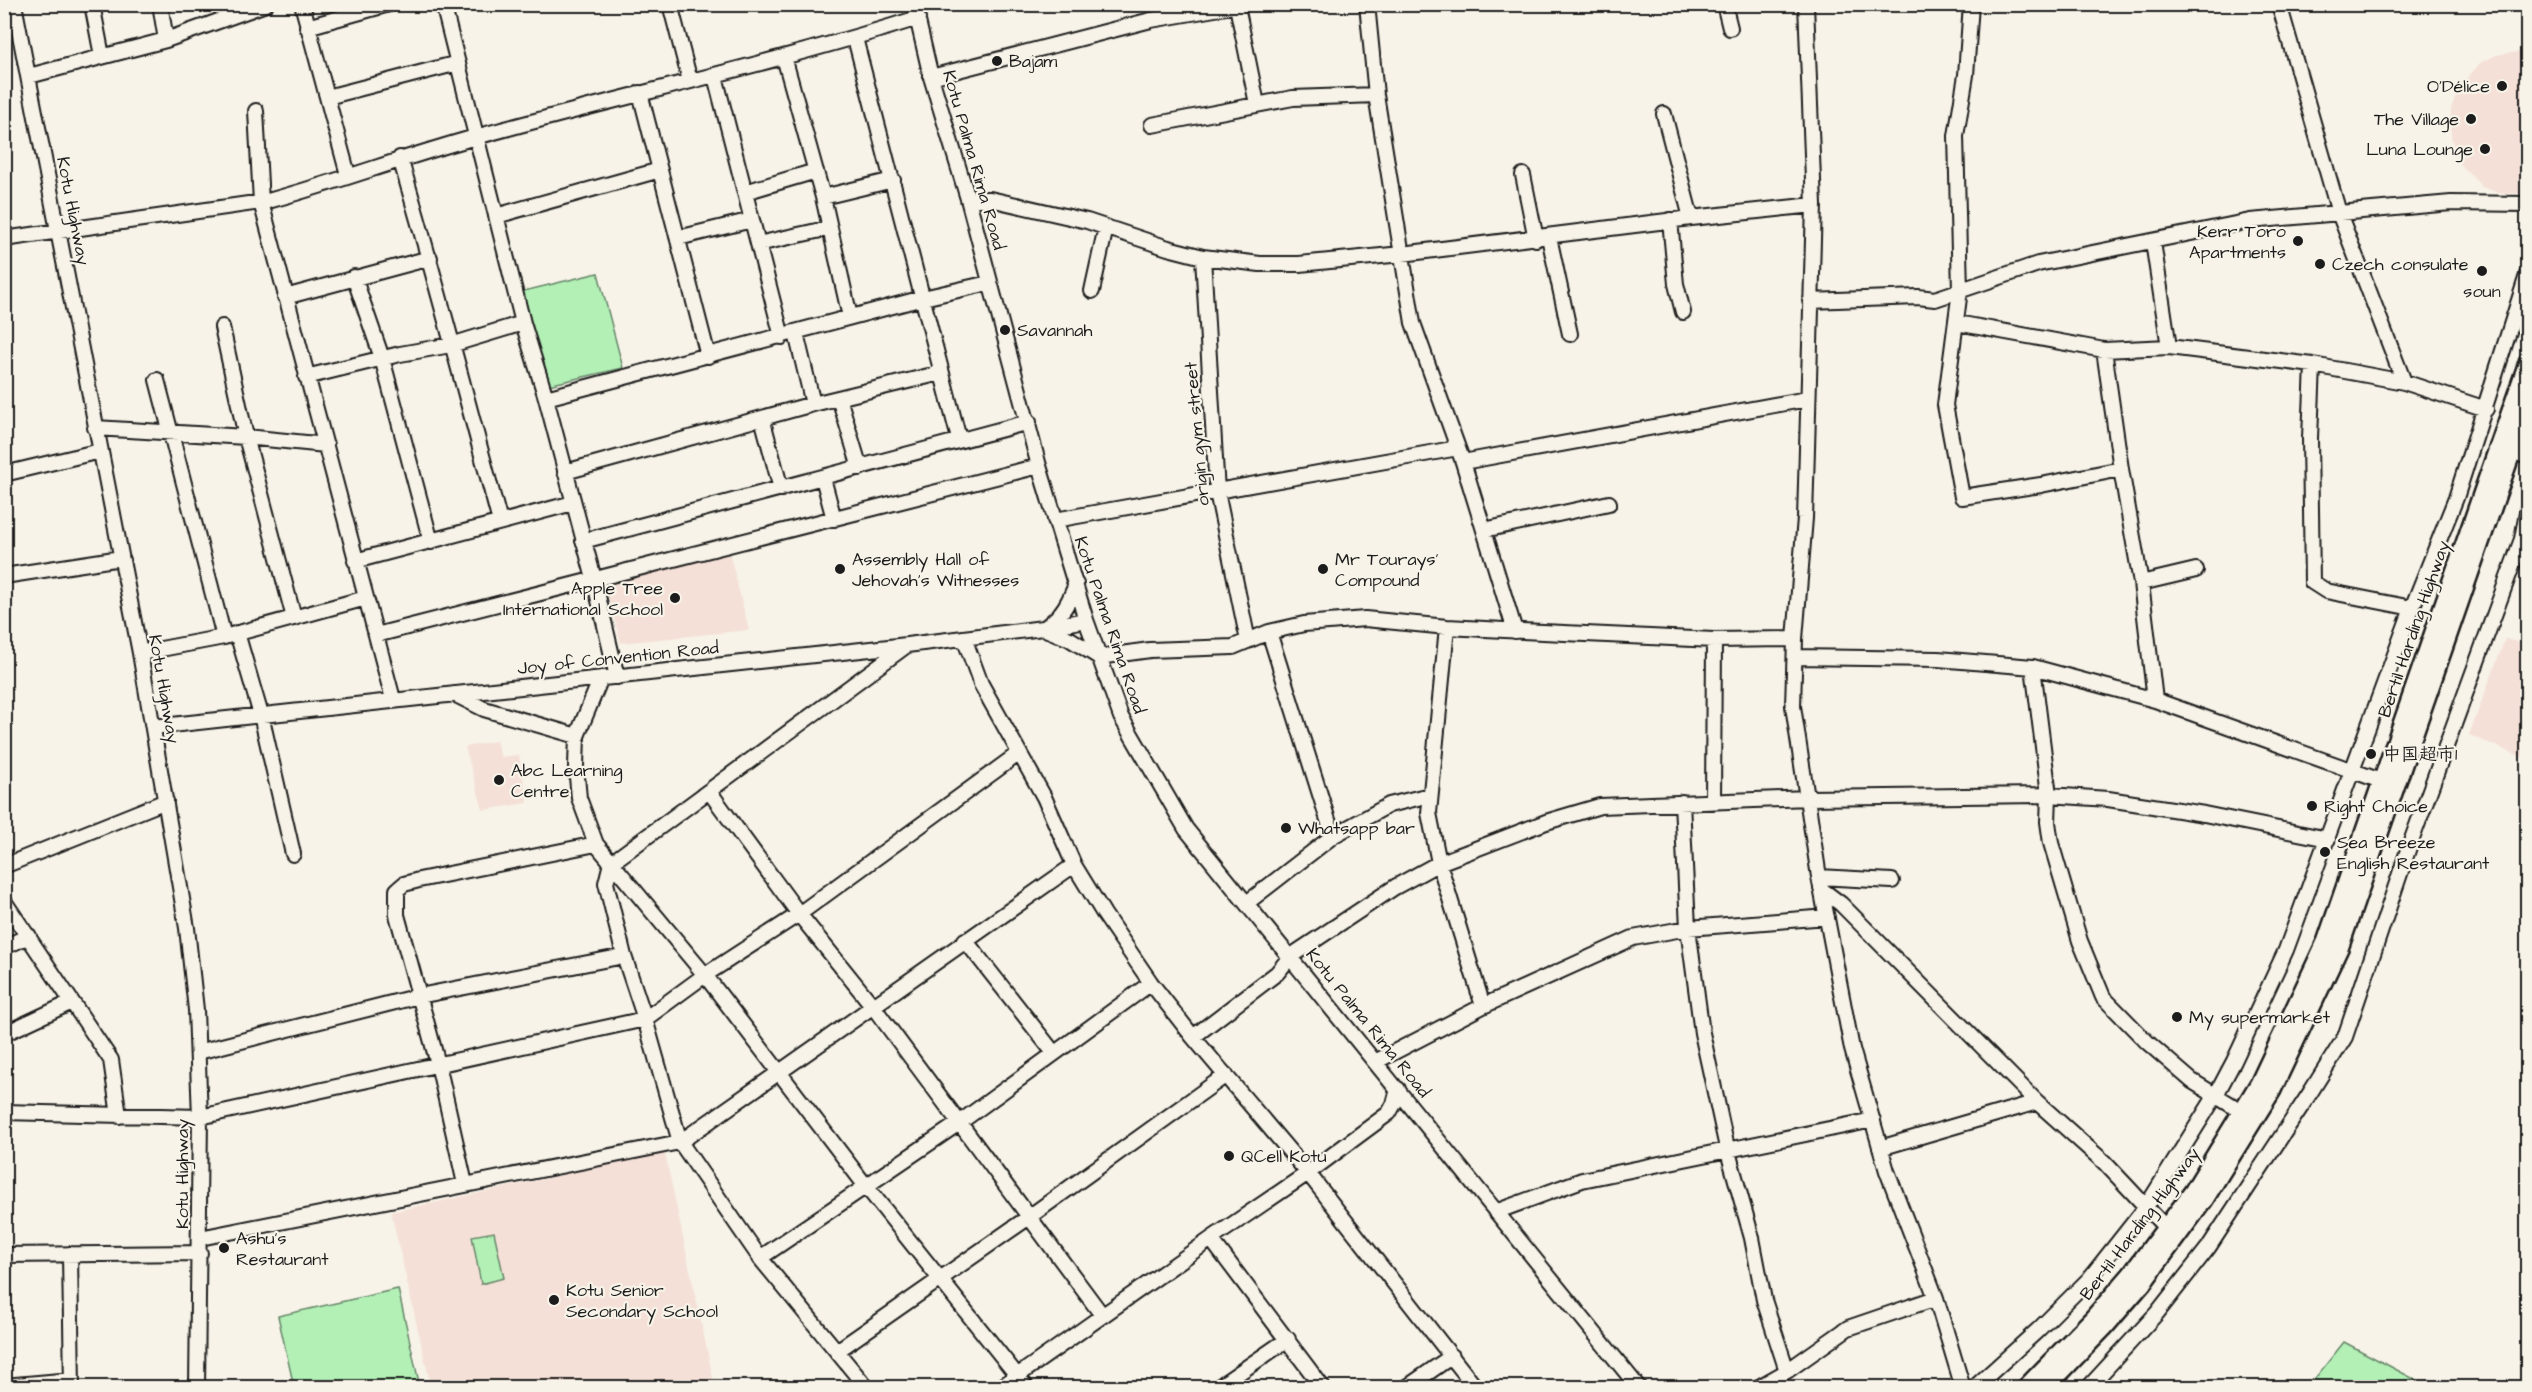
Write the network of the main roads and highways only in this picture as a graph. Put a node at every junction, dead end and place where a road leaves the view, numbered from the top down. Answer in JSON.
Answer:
{"nodes":[{"id":1,"x":2528,"y":362,"type":"edge"},
{"id":2,"x":2528,"y":406,"type":"edge"},
{"id":3,"x":2025,"y":1388,"type":"edge"},
{"id":4,"x":2046,"y":1388,"type":"edge"}],
"edges":[{"from":1,"to":3,"type":"main road","name":"Bertil Harding Highway"},
{"from":2,"to":4,"type":"main road","name":"Bertil Harding Highway"}]}
